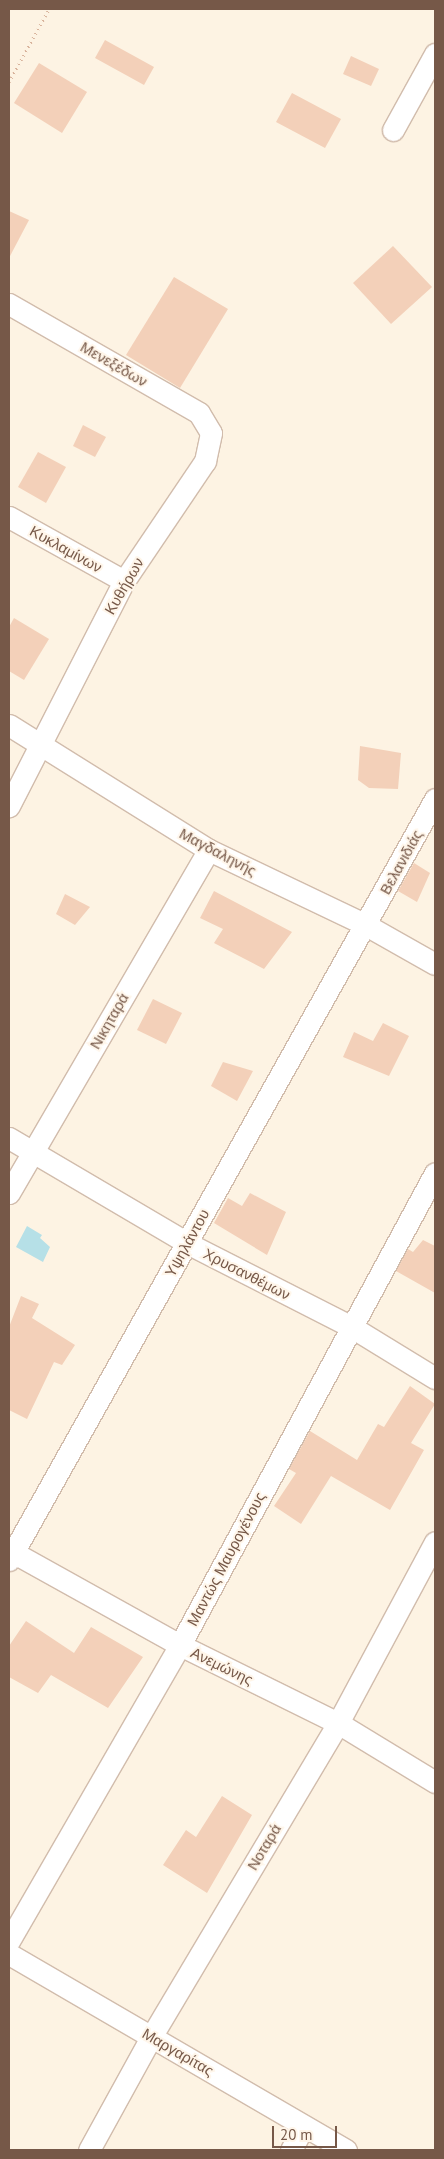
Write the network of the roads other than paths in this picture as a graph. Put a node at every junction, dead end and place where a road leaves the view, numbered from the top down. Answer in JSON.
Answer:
{"nodes":[{"id":1,"x":435,"y":54,"type":"edge"},
{"id":2,"x":393,"y":130,"type":"dead end"},
{"id":3,"x":9,"y":304,"type":"edge"},
{"id":4,"x":211,"y":433,"type":"joint"},
{"id":5,"x":9,"y":517,"type":"edge"},
{"id":6,"x":124,"y":581,"type":"junction"},
{"id":7,"x":9,"y":725,"type":"edge"},
{"id":8,"x":41,"y":744,"type":"junction"},
{"id":9,"x":435,"y":799,"type":"edge"},
{"id":10,"x":9,"y":806,"type":"edge"},
{"id":11,"x":209,"y":850,"type":"junction"},
{"id":12,"x":366,"y":925,"type":"junction"},
{"id":13,"x":435,"y":964,"type":"edge"},
{"id":14,"x":9,"y":1138,"type":"edge"},
{"id":15,"x":33,"y":1150,"type":"junction"},
{"id":16,"x":435,"y":1173,"type":"edge"},
{"id":17,"x":9,"y":1193,"type":"edge"},
{"id":18,"x":187,"y":1243,"type":"junction"},
{"id":19,"x":350,"y":1326,"type":"junction"},
{"id":20,"x":435,"y":1378,"type":"edge"},
{"id":21,"x":435,"y":1542,"type":"edge"},
{"id":22,"x":10,"y":1554,"type":"edge"},
{"id":23,"x":180,"y":1645,"type":"junction"},
{"id":24,"x":338,"y":1723,"type":"junction"},
{"id":25,"x":435,"y":1782,"type":"edge"},
{"id":26,"x":9,"y":1941,"type":"edge"},
{"id":27,"x":9,"y":1954,"type":"edge"},
{"id":28,"x":151,"y":2037,"type":"junction"},
{"id":29,"x":304,"y":2126,"type":"junction"},
{"id":30,"x":89,"y":2150,"type":"edge"},
{"id":31,"x":291,"y":2150,"type":"edge"},
{"id":32,"x":346,"y":2150,"type":"edge"}],
"edges":[{"from":1,"to":2,"type":"street"},
{"from":3,"to":4,"type":"street","name":"Μενεξέδων"},
{"from":4,"to":6,"type":"street","name":"Κυθήρων"},
{"from":5,"to":6,"type":"street","name":"Κυκλαμίνων"},
{"from":6,"to":8,"type":"street","name":"Κυθήρων"},
{"from":7,"to":8,"type":"street","name":"Μαγδαληνής"},
{"from":8,"to":10,"type":"street"},
{"from":8,"to":11,"type":"street","name":"Μαγδαληνής"},
{"from":9,"to":12,"type":"street","name":"Βελανιδιάς"},
{"from":11,"to":12,"type":"street","name":"Μαγδαληνής"},
{"from":11,"to":15,"type":"street","name":"Νικηταρά"},
{"from":12,"to":13,"type":"street","name":"Μαγδαληνής"},
{"from":12,"to":18,"type":"street","name":"Υψηλάντου"},
{"from":14,"to":15,"type":"street","name":"Χρυσανθέμων"},
{"from":15,"to":17,"type":"street","name":"Νικηταρά"},
{"from":15,"to":18,"type":"street","name":"Χρυσανθέμων"},
{"from":16,"to":19,"type":"street","name":"Μαντώς Μαυρογένους"},
{"from":18,"to":19,"type":"street","name":"Χρυσανθέμων"},
{"from":18,"to":22,"type":"street","name":"Υψηλάντου"},
{"from":19,"to":20,"type":"street","name":"Χρυσανθέμων"},
{"from":19,"to":23,"type":"street","name":"Μαντώς Μαυρογένους"},
{"from":21,"to":24,"type":"street","name":"Νοταρά"},
{"from":22,"to":23,"type":"street","name":"Ανεμώνης"},
{"from":23,"to":24,"type":"street","name":"Ανεμώνης"},
{"from":23,"to":26,"type":"street","name":"Μαντώς Μαυρογένους"},
{"from":24,"to":25,"type":"street","name":"Ανεμώνης"},
{"from":24,"to":28,"type":"street","name":"Νοταρά"},
{"from":27,"to":28,"type":"street","name":"Μαργαρίτας"},
{"from":28,"to":29,"type":"street","name":"Μαργαρίτας"},
{"from":28,"to":30,"type":"street","name":"Νοταρά"},
{"from":29,"to":31,"type":"street"},
{"from":29,"to":32,"type":"street","name":"Μαργαρίτας"}]}
